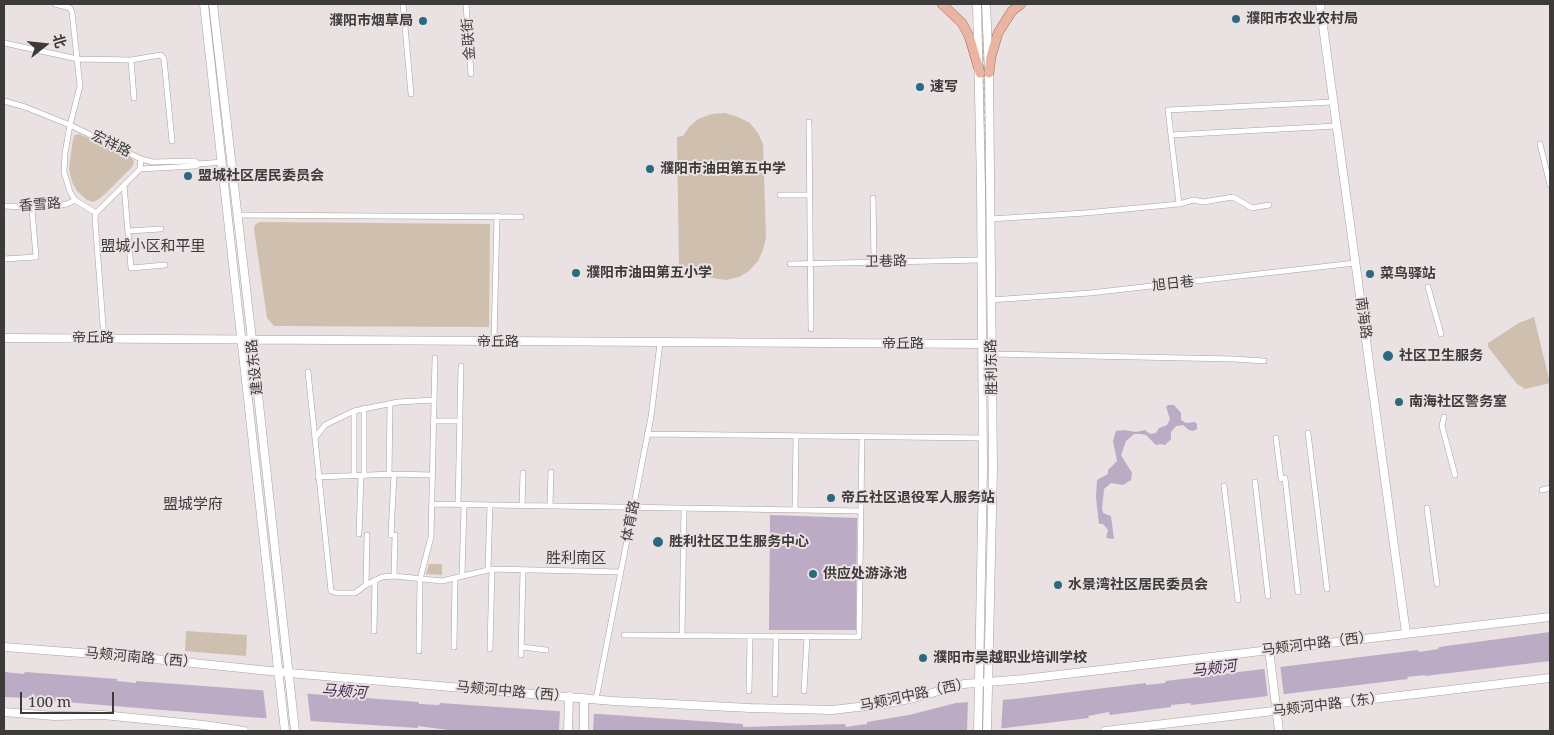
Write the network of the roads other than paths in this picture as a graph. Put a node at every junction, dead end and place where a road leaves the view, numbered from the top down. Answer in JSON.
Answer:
{"nodes":[{"id":1,"x":55,"y":4,"type":"edge"},
{"id":2,"x":204,"y":4,"type":"edge"},
{"id":3,"x":212,"y":4,"type":"edge"},
{"id":4,"x":403,"y":4,"type":"edge"},
{"id":5,"x":466,"y":4,"type":"edge"},
{"id":6,"x":942,"y":4,"type":"edge"},
{"id":7,"x":977,"y":4,"type":"edge"},
{"id":8,"x":986,"y":4,"type":"edge"},
{"id":9,"x":1021,"y":4,"type":"edge"},
{"id":10,"x":1320,"y":4,"type":"edge"},
{"id":11,"x":4,"y":44,"type":"edge"},
{"id":12,"x":78,"y":59,"type":"junction"},
{"id":13,"x":131,"y":60,"type":"junction"},
{"id":14,"x":984,"y":73,"type":"junction"},
{"id":15,"x":471,"y":74,"type":"dead end"},
{"id":16,"x":412,"y":94,"type":"dead end"},
{"id":17,"x":134,"y":98,"type":"dead end"},
{"id":18,"x":4,"y":101,"type":"edge"},
{"id":19,"x":1333,"y":102,"type":"junction"},
{"id":20,"x":808,"y":122,"type":"dead end"},
{"id":21,"x":70,"y":124,"type":"junction"},
{"id":22,"x":1336,"y":126,"type":"junction"},
{"id":23,"x":1171,"y":135,"type":"junction"},
{"id":24,"x":172,"y":142,"type":"dead end"},
{"id":25,"x":1540,"y":144,"type":"dead end"},
{"id":26,"x":141,"y":159,"type":"junction"},
{"id":27,"x":222,"y":162,"type":"junction"},
{"id":28,"x":199,"y":164,"type":"junction"},
{"id":29,"x":140,"y":169,"type":"junction"},
{"id":30,"x":124,"y":185,"type":"junction"},
{"id":31,"x":1550,"y":185,"type":"edge"},
{"id":32,"x":780,"y":195,"type":"dead end"},
{"id":33,"x":809,"y":195,"type":"junction"},
{"id":34,"x":873,"y":198,"type":"dead end"},
{"id":35,"x":75,"y":200,"type":"junction"},
{"id":36,"x":1179,"y":204,"type":"junction"},
{"id":37,"x":1269,"y":204,"type":"dead end"},
{"id":38,"x":4,"y":206,"type":"edge"},
{"id":39,"x":32,"y":209,"type":"junction"},
{"id":40,"x":96,"y":213,"type":"junction"},
{"id":41,"x":237,"y":215,"type":"junction"},
{"id":42,"x":497,"y":216,"type":"junction"},
{"id":43,"x":521,"y":216,"type":"dead end"},
{"id":44,"x":990,"y":219,"type":"junction"},
{"id":45,"x":161,"y":229,"type":"dead end"},
{"id":46,"x":128,"y":232,"type":"junction"},
{"id":47,"x":4,"y":259,"type":"edge"},
{"id":48,"x":982,"y":260,"type":"junction"},
{"id":49,"x":810,"y":263,"type":"junction"},
{"id":50,"x":874,"y":263,"type":"junction"},
{"id":51,"x":1355,"y":263,"type":"junction"},
{"id":52,"x":790,"y":264,"type":"dead end"},
{"id":53,"x":165,"y":266,"type":"dead end"},
{"id":54,"x":1428,"y":287,"type":"dead end"},
{"id":55,"x":991,"y":300,"type":"junction"},
{"id":56,"x":811,"y":329,"type":"dead end"},
{"id":57,"x":1441,"y":334,"type":"dead end"},
{"id":58,"x":4,"y":338,"type":"edge"},
{"id":59,"x":104,"y":338,"type":"junction"},
{"id":60,"x":241,"y":340,"type":"junction"},
{"id":61,"x":252,"y":340,"type":"junction"},
{"id":62,"x":494,"y":342,"type":"junction"},
{"id":63,"x":660,"y":343,"type":"junction"},
{"id":64,"x":983,"y":344,"type":"junction"},
{"id":65,"x":992,"y":344,"type":"junction"},
{"id":66,"x":992,"y":354,"type":"junction"},
{"id":67,"x":435,"y":358,"type":"dead end"},
{"id":68,"x":1264,"y":361,"type":"dead end"},
{"id":69,"x":461,"y":366,"type":"dead end"},
{"id":70,"x":308,"y":372,"type":"dead end"},
{"id":71,"x":434,"y":400,"type":"junction"},
{"id":72,"x":390,"y":404,"type":"junction"},
{"id":73,"x":364,"y":408,"type":"junction"},
{"id":74,"x":354,"y":411,"type":"junction"},
{"id":75,"x":1444,"y":418,"type":"dead end"},
{"id":76,"x":433,"y":421,"type":"junction"},
{"id":77,"x":460,"y":421,"type":"junction"},
{"id":78,"x":1308,"y":433,"type":"dead end"},
{"id":79,"x":647,"y":434,"type":"junction"},
{"id":80,"x":796,"y":436,"type":"junction"},
{"id":81,"x":862,"y":437,"type":"junction"},
{"id":82,"x":315,"y":438,"type":"junction"},
{"id":83,"x":983,"y":438,"type":"junction"},
{"id":84,"x":1276,"y":438,"type":"dead end"},
{"id":85,"x":551,"y":472,"type":"dead end"},
{"id":86,"x":523,"y":473,"type":"dead end"},
{"id":87,"x":392,"y":474,"type":"junction"},
{"id":88,"x":432,"y":475,"type":"junction"},
{"id":89,"x":1455,"y":475,"type":"dead end"},
{"id":90,"x":354,"y":476,"type":"junction"},
{"id":91,"x":363,"y":476,"type":"junction"},
{"id":92,"x":318,"y":477,"type":"junction"},
{"id":93,"x":1255,"y":482,"type":"dead end"},
{"id":94,"x":1224,"y":486,"type":"dead end"},
{"id":95,"x":1550,"y":488,"type":"edge"},
{"id":96,"x":1542,"y":490,"type":"dead end"},
{"id":97,"x":432,"y":504,"type":"junction"},
{"id":98,"x":461,"y":505,"type":"junction"},
{"id":99,"x":490,"y":505,"type":"junction"},
{"id":100,"x":522,"y":506,"type":"junction"},
{"id":101,"x":550,"y":506,"type":"junction"},
{"id":102,"x":633,"y":508,"type":"junction"},
{"id":103,"x":1427,"y":508,"type":"dead end"},
{"id":104,"x":684,"y":509,"type":"junction"},
{"id":105,"x":796,"y":510,"type":"junction"},
{"id":106,"x":861,"y":511,"type":"junction"},
{"id":107,"x":358,"y":534,"type":"dead end"},
{"id":108,"x":367,"y":534,"type":"dead end"},
{"id":109,"x":490,"y":569,"type":"junction"},
{"id":110,"x":523,"y":570,"type":"junction"},
{"id":111,"x":620,"y":572,"type":"junction"},
{"id":112,"x":394,"y":576,"type":"junction"},
{"id":113,"x":462,"y":576,"type":"junction"},
{"id":114,"x":455,"y":578,"type":"junction"},
{"id":115,"x":420,"y":579,"type":"junction"},
{"id":116,"x":375,"y":580,"type":"junction"},
{"id":117,"x":1436,"y":584,"type":"dead end"},
{"id":118,"x":366,"y":585,"type":"junction"},
{"id":119,"x":1327,"y":589,"type":"dead end"},
{"id":120,"x":1298,"y":592,"type":"dead end"},
{"id":121,"x":1268,"y":596,"type":"dead end"},
{"id":122,"x":1238,"y":600,"type":"dead end"},
{"id":123,"x":1550,"y":617,"type":"edge"},
{"id":124,"x":374,"y":631,"type":"dead end"},
{"id":125,"x":1406,"y":633,"type":"junction"},
{"id":126,"x":624,"y":635,"type":"dead end"},
{"id":127,"x":682,"y":636,"type":"junction"},
{"id":128,"x":750,"y":636,"type":"junction"},
{"id":129,"x":776,"y":636,"type":"junction"},
{"id":130,"x":807,"y":637,"type":"junction"},
{"id":131,"x":4,"y":647,"type":"edge"},
{"id":132,"x":454,"y":647,"type":"dead end"},
{"id":133,"x":522,"y":648,"type":"junction"},
{"id":134,"x":490,"y":649,"type":"dead end"},
{"id":135,"x":1269,"y":649,"type":"junction"},
{"id":136,"x":546,"y":650,"type":"dead end"},
{"id":137,"x":419,"y":651,"type":"dead end"},
{"id":138,"x":521,"y":655,"type":"dead end"},
{"id":139,"x":278,"y":675,"type":"junction"},
{"id":140,"x":289,"y":677,"type":"junction"},
{"id":141,"x":1550,"y":678,"type":"edge"},
{"id":142,"x":989,"y":685,"type":"junction"},
{"id":143,"x":979,"y":686,"type":"junction"},
{"id":144,"x":749,"y":691,"type":"dead end"},
{"id":145,"x":804,"y":691,"type":"dead end"},
{"id":146,"x":775,"y":694,"type":"dead end"},
{"id":147,"x":596,"y":698,"type":"junction"},
{"id":148,"x":569,"y":699,"type":"junction"},
{"id":149,"x":584,"y":699,"type":"junction"},
{"id":150,"x":1277,"y":711,"type":"junction"},
{"id":151,"x":4,"y":712,"type":"edge"},
{"id":152,"x":284,"y":730,"type":"edge"},
{"id":153,"x":295,"y":730,"type":"edge"},
{"id":154,"x":244,"y":731,"type":"edge"},
{"id":155,"x":568,"y":731,"type":"edge"},
{"id":156,"x":584,"y":731,"type":"edge"},
{"id":157,"x":978,"y":731,"type":"edge"},
{"id":158,"x":987,"y":731,"type":"edge"},
{"id":159,"x":1105,"y":731,"type":"edge"},
{"id":160,"x":1279,"y":731,"type":"edge"}],
"edges":[{"from":1,"to":12,"type":"street"},
{"from":2,"to":27,"type":"street","name":"建设东路"},
{"from":3,"to":41,"type":"street","name":"建设东路"},
{"from":4,"to":16,"type":"street"},
{"from":5,"to":15,"type":"street","name":"金联街"},
{"from":6,"to":14,"type":"main road"},
{"from":7,"to":14,"type":"street","name":"胜利东路"},
{"from":8,"to":14,"type":"street","name":"胜利东路"},
{"from":9,"to":14,"type":"main road"},
{"from":10,"to":19,"type":"street","name":"南海路"},
{"from":11,"to":12,"type":"street"},
{"from":12,"to":13,"type":"street"},
{"from":12,"to":21,"type":"street"},
{"from":13,"to":17,"type":"street"},
{"from":13,"to":24,"type":"street"},
{"from":14,"to":44,"type":"street","name":"胜利东路"},
{"from":14,"to":48,"type":"street","name":"胜利东路"},
{"from":18,"to":21,"type":"street","name":"宏祥路"},
{"from":19,"to":22,"type":"street","name":"南海路"},
{"from":19,"to":23,"type":"street"},
{"from":20,"to":33,"type":"street"},
{"from":21,"to":26,"type":"street","name":"宏祥路"},
{"from":21,"to":35,"type":"street"},
{"from":22,"to":23,"type":"street"},
{"from":22,"to":51,"type":"street","name":"南海路"},
{"from":23,"to":36,"type":"street"},
{"from":25,"to":31,"type":"street"},
{"from":26,"to":28,"type":"street","name":"宏祥路"},
{"from":26,"to":29,"type":"street"},
{"from":27,"to":28,"type":"street","name":"宏祥路"},
{"from":27,"to":60,"type":"street","name":"建设东路"},
{"from":28,"to":29,"type":"street"},
{"from":29,"to":30,"type":"street"},
{"from":30,"to":40,"type":"street"},
{"from":30,"to":46,"type":"street"},
{"from":32,"to":33,"type":"street"},
{"from":33,"to":49,"type":"street"},
{"from":34,"to":50,"type":"street"},
{"from":35,"to":39,"type":"street","name":"香雪路"},
{"from":35,"to":40,"type":"street"},
{"from":36,"to":37,"type":"street"},
{"from":36,"to":44,"type":"street"},
{"from":38,"to":39,"type":"street","name":"香雪路"},
{"from":39,"to":47,"type":"street"},
{"from":40,"to":59,"type":"street"},
{"from":41,"to":42,"type":"street"},
{"from":41,"to":61,"type":"street","name":"建设东路"},
{"from":42,"to":43,"type":"street"},
{"from":42,"to":62,"type":"street"},
{"from":44,"to":55,"type":"street","name":"胜利东路"},
{"from":45,"to":46,"type":"street"},
{"from":46,"to":53,"type":"street"},
{"from":48,"to":50,"type":"street","name":"卫巷路"},
{"from":48,"to":64,"type":"street","name":"胜利东路"},
{"from":49,"to":50,"type":"street","name":"卫巷路"},
{"from":49,"to":52,"type":"street","name":"卫巷路"},
{"from":49,"to":56,"type":"street"},
{"from":51,"to":55,"type":"street","name":"旭日巷"},
{"from":51,"to":125,"type":"street","name":"南海路"},
{"from":54,"to":57,"type":"street"},
{"from":55,"to":65,"type":"street","name":"胜利东路"},
{"from":58,"to":59,"type":"street","name":"帝丘路"},
{"from":59,"to":60,"type":"street","name":"帝丘路"},
{"from":60,"to":61,"type":"street","name":"帝丘路"},
{"from":60,"to":139,"type":"street","name":"建设东路"},
{"from":61,"to":62,"type":"street","name":"帝丘路"},
{"from":61,"to":140,"type":"street","name":"建设东路"},
{"from":62,"to":63,"type":"street","name":"帝丘路"},
{"from":63,"to":64,"type":"street","name":"帝丘路"},
{"from":63,"to":79,"type":"street","name":"体育路"},
{"from":64,"to":65,"type":"street","name":"帝丘路"},
{"from":64,"to":83,"type":"street","name":"胜利东路"},
{"from":65,"to":66,"type":"street","name":"胜利东路"},
{"from":66,"to":68,"type":"street"},
{"from":66,"to":142,"type":"street","name":"胜利东路"},
{"from":67,"to":71,"type":"street"},
{"from":69,"to":77,"type":"street"},
{"from":70,"to":82,"type":"street"},
{"from":71,"to":72,"type":"street"},
{"from":71,"to":76,"type":"street"},
{"from":72,"to":73,"type":"street"},
{"from":72,"to":87,"type":"street"},
{"from":73,"to":74,"type":"street"},
{"from":73,"to":91,"type":"street"},
{"from":74,"to":82,"type":"street"},
{"from":74,"to":90,"type":"street"},
{"from":75,"to":89,"type":"street"},
{"from":76,"to":77,"type":"street"},
{"from":76,"to":88,"type":"street"},
{"from":77,"to":98,"type":"street"},
{"from":78,"to":119,"type":"street"},
{"from":79,"to":80,"type":"street"},
{"from":79,"to":102,"type":"street","name":"体育路"},
{"from":80,"to":81,"type":"street"},
{"from":80,"to":105,"type":"street"},
{"from":81,"to":83,"type":"street"},
{"from":81,"to":106,"type":"street"},
{"from":82,"to":92,"type":"street"},
{"from":83,"to":143,"type":"street","name":"胜利东路"},
{"from":84,"to":120,"type":"street"},
{"from":85,"to":101,"type":"street"},
{"from":86,"to":100,"type":"street"},
{"from":87,"to":88,"type":"street"},
{"from":87,"to":91,"type":"street"},
{"from":87,"to":112,"type":"street"},
{"from":88,"to":97,"type":"street"},
{"from":90,"to":91,"type":"street"},
{"from":90,"to":92,"type":"street"},
{"from":91,"to":107,"type":"street"},
{"from":92,"to":118,"type":"street"},
{"from":93,"to":121,"type":"street"},
{"from":94,"to":122,"type":"street"},
{"from":95,"to":96,"type":"street"},
{"from":97,"to":98,"type":"street"},
{"from":97,"to":115,"type":"street"},
{"from":98,"to":99,"type":"street"},
{"from":98,"to":113,"type":"street"},
{"from":99,"to":100,"type":"street"},
{"from":99,"to":109,"type":"street"},
{"from":100,"to":101,"type":"street"},
{"from":101,"to":102,"type":"street"},
{"from":102,"to":104,"type":"street"},
{"from":102,"to":111,"type":"street","name":"体育路"},
{"from":103,"to":117,"type":"street"},
{"from":104,"to":105,"type":"street"},
{"from":104,"to":127,"type":"street"},
{"from":105,"to":106,"type":"street"},
{"from":106,"to":130,"type":"street"},
{"from":108,"to":118,"type":"street"},
{"from":109,"to":110,"type":"street"},
{"from":109,"to":113,"type":"street"},
{"from":109,"to":134,"type":"street"},
{"from":110,"to":111,"type":"street"},
{"from":110,"to":133,"type":"street"},
{"from":111,"to":147,"type":"street","name":"体育路"},
{"from":112,"to":115,"type":"street"},
{"from":112,"to":116,"type":"street"},
{"from":113,"to":114,"type":"street"},
{"from":114,"to":115,"type":"street"},
{"from":114,"to":132,"type":"street"},
{"from":115,"to":137,"type":"street"},
{"from":116,"to":118,"type":"street"},
{"from":116,"to":124,"type":"street"},
{"from":123,"to":125,"type":"street","name":"马颊河中路（西）"},
{"from":125,"to":135,"type":"street","name":"马颊河中路（西）"},
{"from":126,"to":127,"type":"street"},
{"from":127,"to":128,"type":"street"},
{"from":128,"to":129,"type":"street"},
{"from":128,"to":144,"type":"street"},
{"from":129,"to":130,"type":"street"},
{"from":129,"to":146,"type":"street"},
{"from":130,"to":145,"type":"street"},
{"from":131,"to":139,"type":"street","name":"马颊河南路（西）"},
{"from":133,"to":136,"type":"street"},
{"from":133,"to":138,"type":"street"},
{"from":135,"to":142,"type":"street","name":"马颊河中路（西）"},
{"from":135,"to":150,"type":"street"},
{"from":139,"to":140,"type":"street","name":"马颊河中路（西）"},
{"from":139,"to":152,"type":"street","name":"建设东路"},
{"from":140,"to":148,"type":"street","name":"马颊河中路（西）"},
{"from":140,"to":153,"type":"street","name":"建设东路"},
{"from":141,"to":150,"type":"street","name":"马颊河中路（东）"},
{"from":142,"to":143,"type":"street","name":"马颊河中路（西）"},
{"from":142,"to":158,"type":"street","name":"胜利东路"},
{"from":143,"to":147,"type":"street","name":"马颊河中路（西）"},
{"from":143,"to":157,"type":"street","name":"胜利东路"},
{"from":147,"to":149,"type":"street","name":"马颊河中路（西）"},
{"from":148,"to":149,"type":"street","name":"马颊河中路（西）"},
{"from":148,"to":155,"type":"street"},
{"from":149,"to":156,"type":"street"},
{"from":150,"to":159,"type":"street","name":"马颊河中路（东）"},
{"from":150,"to":160,"type":"street"},
{"from":151,"to":154,"type":"street"}]}
